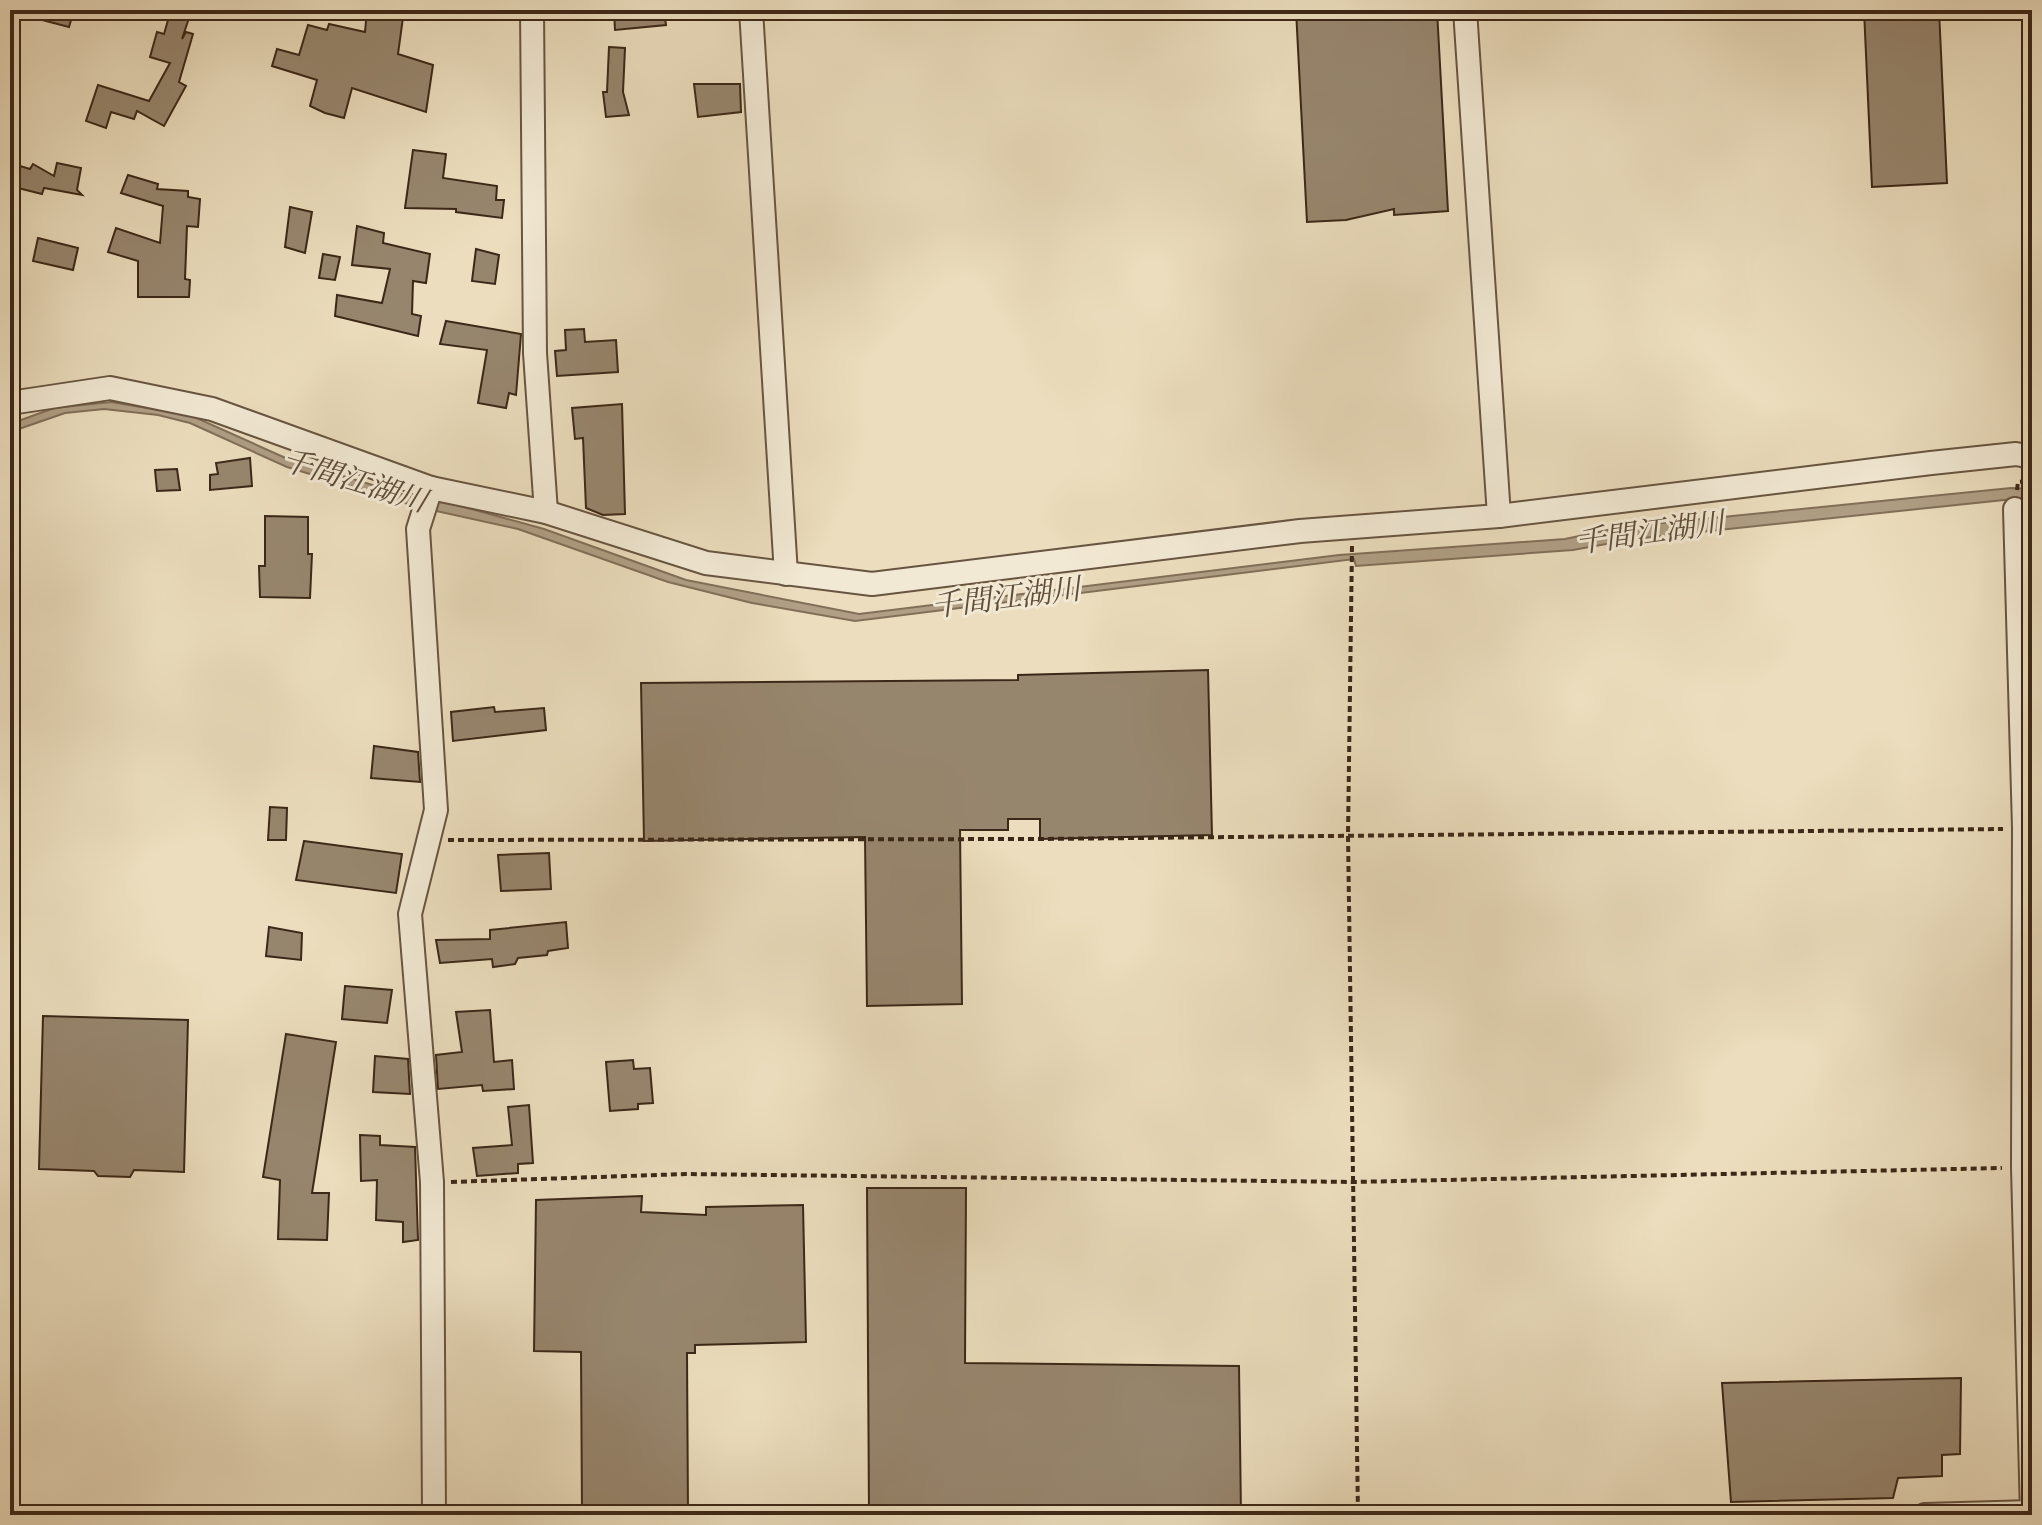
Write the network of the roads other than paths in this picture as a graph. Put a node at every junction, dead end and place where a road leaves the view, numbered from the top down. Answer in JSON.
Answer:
{"nodes":[{"id":1,"x":532,"y":10,"type":"edge"},
{"id":2,"x":751,"y":10,"type":"edge"},
{"id":3,"x":1465,"y":10,"type":"edge"},
{"id":4,"x":10,"y":403,"type":"edge"},
{"id":5,"x":2032,"y":457,"type":"edge"},
{"id":6,"x":431,"y":488,"type":"junction"},
{"id":7,"x":2015,"y":509,"type":"dead end"},
{"id":8,"x":546,"y":512,"type":"junction"},
{"id":9,"x":1499,"y":516,"type":"junction"},
{"id":10,"x":786,"y":574,"type":"junction"},
{"id":11,"x":2032,"y":1514,"type":"edge"},
{"id":12,"x":434,"y":1515,"type":"edge"},
{"id":13,"x":1925,"y":1515,"type":"edge"}],
"edges":[{"from":1,"to":8,"type":"street"},
{"from":2,"to":10,"type":"street"},
{"from":3,"to":9,"type":"street"},
{"from":4,"to":6,"type":"street"},
{"from":5,"to":9,"type":"street"},
{"from":6,"to":8,"type":"street"},
{"from":6,"to":12,"type":"street"},
{"from":7,"to":11,"type":"street"},
{"from":8,"to":10,"type":"street"},
{"from":9,"to":10,"type":"street"},
{"from":11,"to":13,"type":"street"}]}
